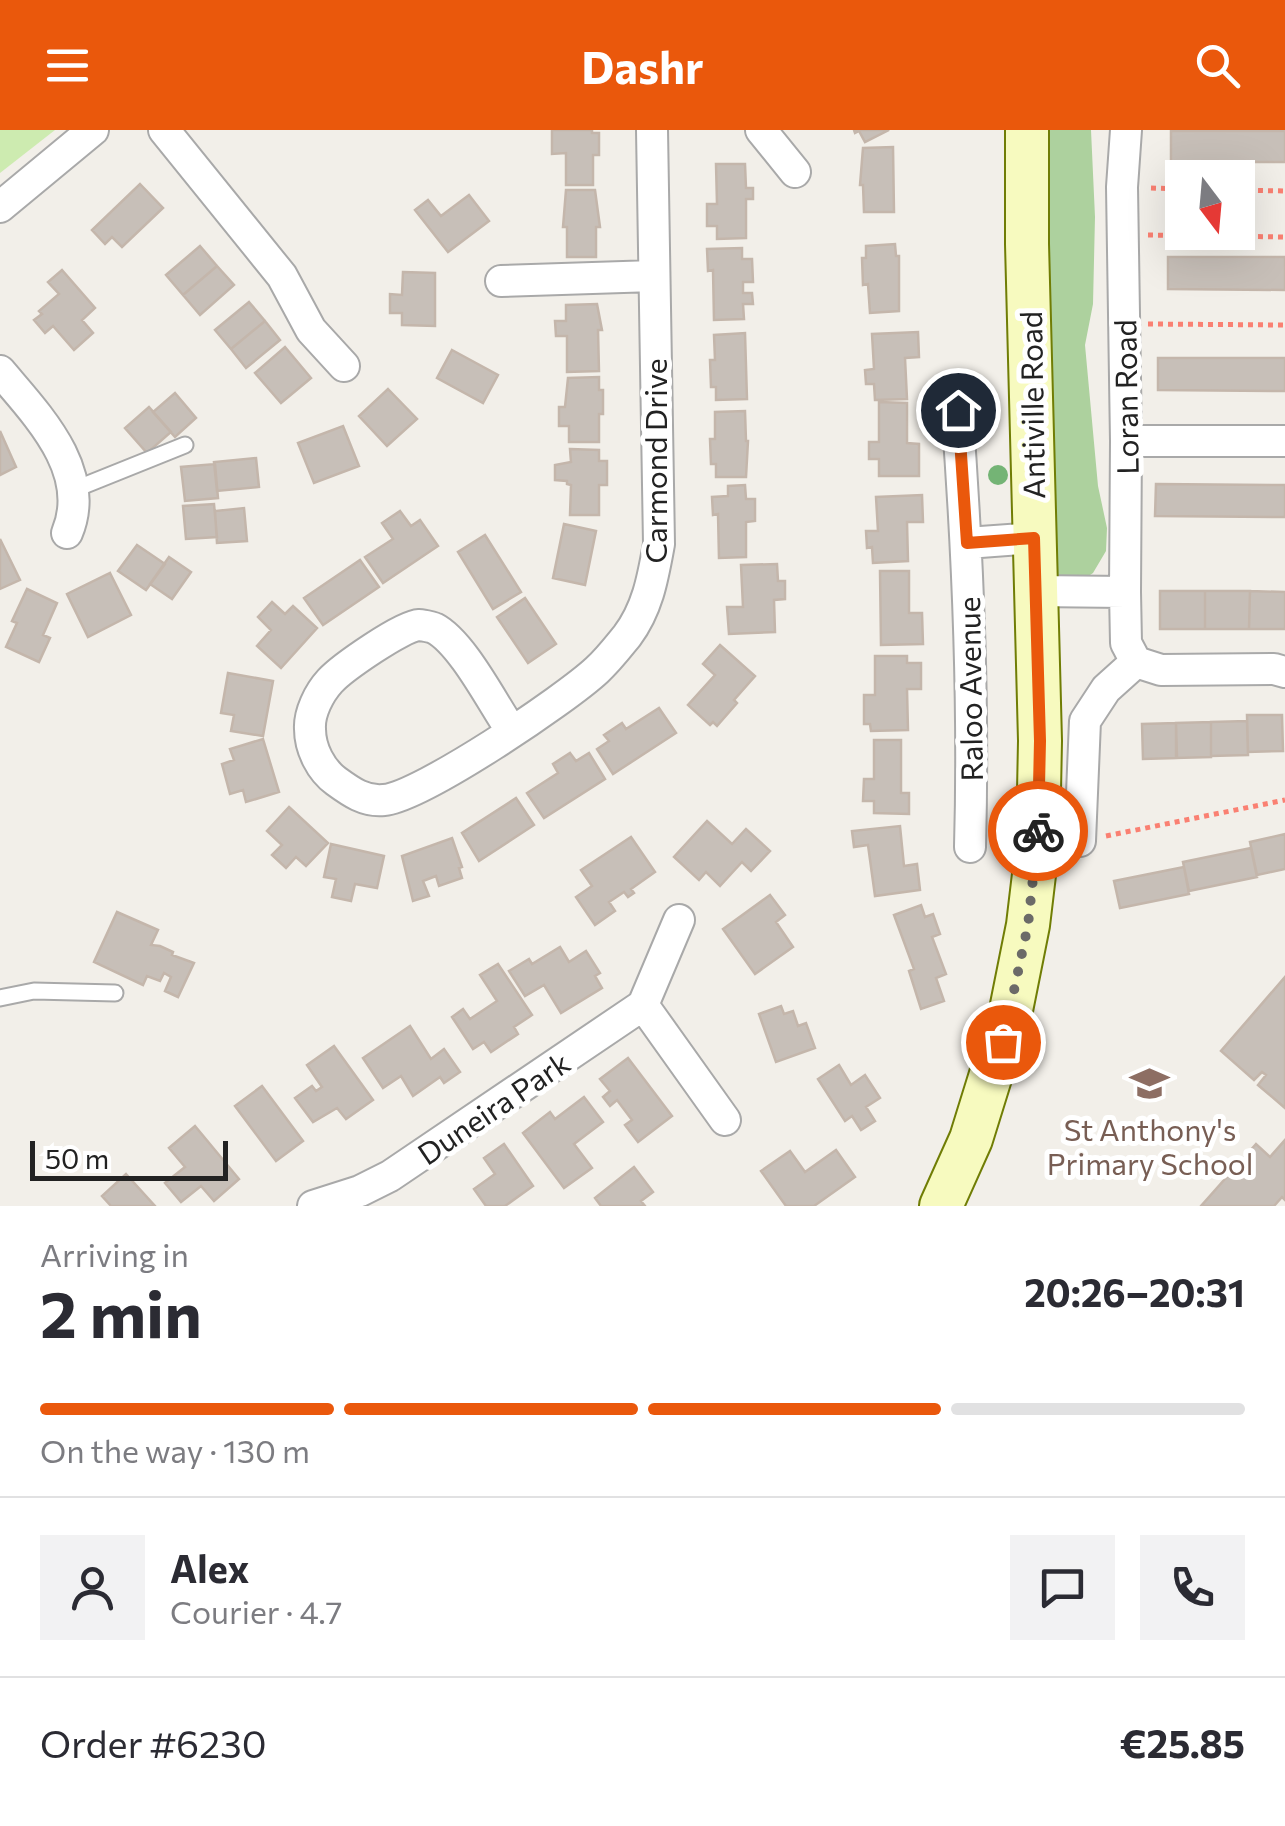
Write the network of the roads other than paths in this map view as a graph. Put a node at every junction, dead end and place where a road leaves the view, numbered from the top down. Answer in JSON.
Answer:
{"nodes":[{"id":1,"x":93,"y":130,"type":"edge"},
{"id":2,"x":164,"y":130,"type":"edge"},
{"id":3,"x":652,"y":130,"type":"edge"},
{"id":4,"x":760,"y":130,"type":"edge"},
{"id":5,"x":1028,"y":130,"type":"edge"},
{"id":6,"x":1126,"y":130,"type":"edge"},
{"id":7,"x":795,"y":172,"type":"dead end"},
{"id":8,"x":0,"y":207,"type":"edge"},
{"id":9,"x":654,"y":276,"type":"junction"},
{"id":10,"x":501,"y":281,"type":"dead end"},
{"id":11,"x":344,"y":366,"type":"dead end"},
{"id":12,"x":0,"y":372,"type":"edge"},
{"id":13,"x":958,"y":410,"type":"dead end"},
{"id":14,"x":1126,"y":441,"type":"junction"},
{"id":15,"x":1285,"y":442,"type":"edge"},
{"id":16,"x":185,"y":444,"type":"dead end"},
{"id":17,"x":73,"y":490,"type":"junction"},
{"id":18,"x":67,"y":533,"type":"dead end"},
{"id":19,"x":1034,"y":538,"type":"junction"},
{"id":20,"x":967,"y":543,"type":"junction"},
{"id":21,"x":1034,"y":591,"type":"junction"},
{"id":22,"x":1125,"y":592,"type":"junction"},
{"id":23,"x":1136,"y":662,"type":"junction"},
{"id":24,"x":1281,"y":671,"type":"edge"},
{"id":25,"x":511,"y":730,"type":"junction"},
{"id":26,"x":1080,"y":840,"type":"road end"},
{"id":27,"x":970,"y":847,"type":"dead end"},
{"id":28,"x":679,"y":920,"type":"dead end"},
{"id":29,"x":115,"y":993,"type":"dead end"},
{"id":30,"x":0,"y":998,"type":"edge"},
{"id":31,"x":644,"y":1005,"type":"junction"},
{"id":32,"x":725,"y":1120,"type":"dead end"},
{"id":33,"x":331,"y":1204,"type":"edge"},
{"id":34,"x":942,"y":1206,"type":"edge"}],
"edges":[{"from":1,"to":8,"type":"street"},
{"from":2,"to":11,"type":"street"},
{"from":3,"to":9,"type":"street","name":"Carmond Drive"},
{"from":4,"to":7,"type":"street"},
{"from":5,"to":19,"type":"street","name":"Antiville Road"},
{"from":6,"to":14,"type":"street","name":"Loran Road"},
{"from":9,"to":10,"type":"street"},
{"from":9,"to":25,"type":"street","name":"Carmond Drive"},
{"from":12,"to":17,"type":"street"},
{"from":13,"to":20,"type":"street","name":"Raloo Avenue"},
{"from":14,"to":15,"type":"street"},
{"from":14,"to":22,"type":"street","name":"Loran Road"},
{"from":16,"to":17,"type":"lane"},
{"from":17,"to":18,"type":"street"},
{"from":19,"to":20,"type":"street"},
{"from":19,"to":21,"type":"street","name":"Antiville Road"},
{"from":20,"to":27,"type":"street","name":"Raloo Avenue"},
{"from":21,"to":22,"type":"street"},
{"from":21,"to":34,"type":"street","name":"Antiville Road"},
{"from":22,"to":23,"type":"street","name":"Loran Road"},
{"from":23,"to":24,"type":"street"},
{"from":23,"to":26,"type":"street"},
{"from":25,"to":25,"type":"street","name":"Carmond Drive"},
{"from":28,"to":31,"type":"street"},
{"from":29,"to":30,"type":"lane"},
{"from":31,"to":32,"type":"street"},
{"from":31,"to":33,"type":"street","name":"Duneira Park"}]}
